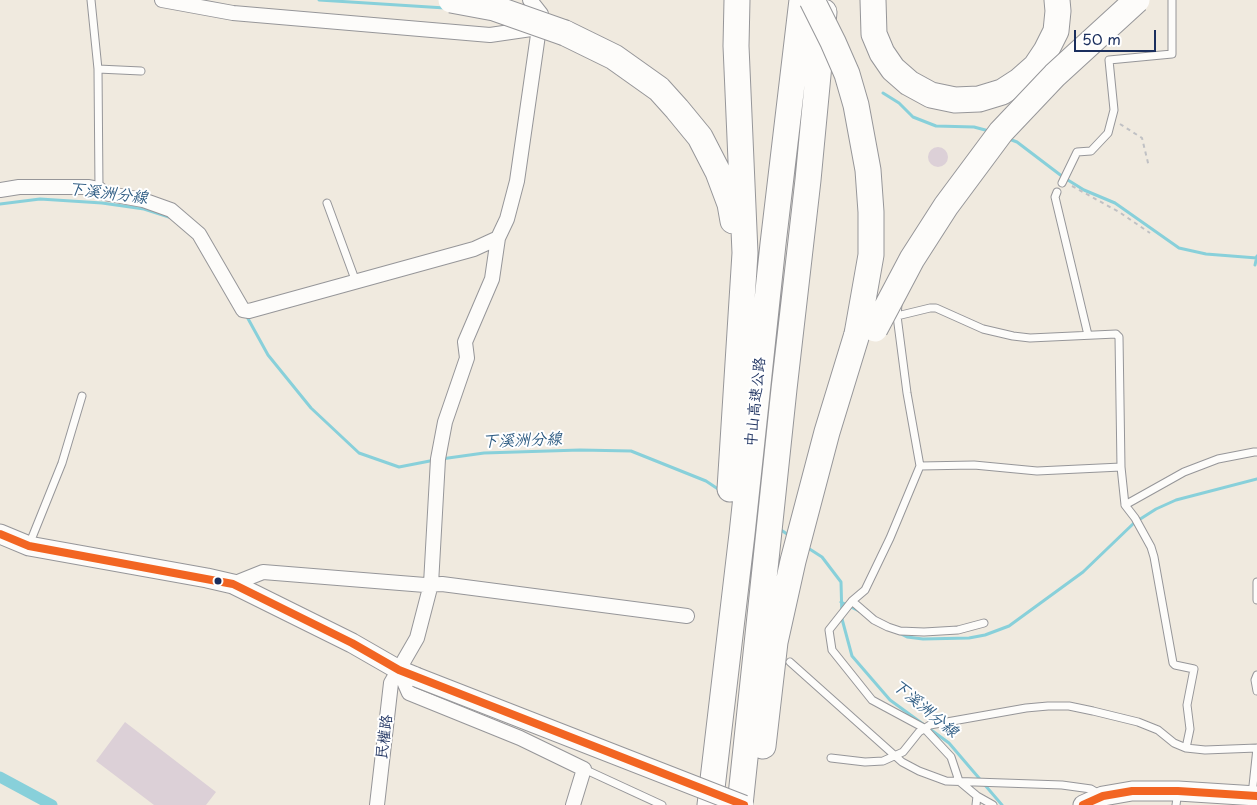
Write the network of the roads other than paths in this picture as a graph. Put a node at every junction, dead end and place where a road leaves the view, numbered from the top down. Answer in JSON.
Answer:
{"nodes":[{"id":1,"x":91,"y":0,"type":"edge"},
{"id":2,"x":162,"y":0,"type":"edge"},
{"id":3,"x":451,"y":0,"type":"edge"},
{"id":4,"x":530,"y":0,"type":"edge"},
{"id":5,"x":737,"y":0,"type":"edge"},
{"id":6,"x":802,"y":0,"type":"edge"},
{"id":7,"x":812,"y":0,"type":"edge"},
{"id":8,"x":826,"y":0,"type":"edge"},
{"id":9,"x":873,"y":0,"type":"edge"},
{"id":10,"x":1057,"y":0,"type":"edge"},
{"id":11,"x":1132,"y":0,"type":"edge"},
{"id":12,"x":1137,"y":0,"type":"edge"},
{"id":13,"x":1172,"y":0,"type":"edge"},
{"id":14,"x":539,"y":28,"type":"junction"},
{"id":15,"x":98,"y":69,"type":"junction"},
{"id":16,"x":141,"y":71,"type":"dead end"},
{"id":17,"x":1062,"y":182,"type":"road end"},
{"id":18,"x":99,"y":189,"type":"junction"},
{"id":19,"x":0,"y":190,"type":"edge"},
{"id":20,"x":1057,"y":192,"type":"dead end"},
{"id":21,"x":326,"y":203,"type":"dead end"},
{"id":22,"x":498,"y":238,"type":"junction"},
{"id":23,"x":356,"y":283,"type":"junction"},
{"id":24,"x":743,"y":306,"type":"junction"},
{"id":25,"x":897,"y":316,"type":"junction"},
{"id":26,"x":866,"y":332,"type":"junction"},
{"id":27,"x":1088,"y":335,"type":"junction"},
{"id":28,"x":82,"y":396,"type":"dead end"},
{"id":29,"x":1257,"y":452,"type":"edge"},
{"id":30,"x":920,"y":466,"type":"junction"},
{"id":31,"x":1121,"y":467,"type":"junction"},
{"id":32,"x":739,"y":480,"type":"junction"},
{"id":33,"x":1126,"y":508,"type":"junction"},
{"id":34,"x":734,"y":532,"type":"junction"},
{"id":35,"x":0,"y":534,"type":"edge"},
{"id":36,"x":29,"y":546,"type":"junction"},
{"id":37,"x":1257,"y":582,"type":"edge"},
{"id":38,"x":233,"y":584,"type":"junction"},
{"id":39,"x":431,"y":584,"type":"junction"},
{"id":40,"x":1257,"y":600,"type":"edge"},
{"id":41,"x":852,"y":602,"type":"junction"},
{"id":42,"x":687,"y":616,"type":"dead end"},
{"id":43,"x":984,"y":623,"type":"dead end"},
{"id":44,"x":790,"y":662,"type":"dead end"},
{"id":45,"x":407,"y":674,"type":"junction"},
{"id":46,"x":1257,"y":675,"type":"edge"},
{"id":47,"x":1257,"y":691,"type":"edge"},
{"id":48,"x":924,"y":728,"type":"junction"},
{"id":49,"x":1186,"y":748,"type":"junction"},
{"id":50,"x":1257,"y":748,"type":"edge"},
{"id":51,"x":895,"y":756,"type":"junction"},
{"id":52,"x":831,"y":758,"type":"dead end"},
{"id":53,"x":584,"y":769,"type":"junction"},
{"id":54,"x":959,"y":782,"type":"junction"},
{"id":55,"x":977,"y":796,"type":"junction"},
{"id":56,"x":1104,"y":796,"type":"junction"},
{"id":57,"x":1255,"y":796,"type":"edge"},
{"id":58,"x":1177,"y":798,"type":"edge"},
{"id":59,"x":376,"y":805,"type":"edge"},
{"id":60,"x":573,"y":805,"type":"edge"},
{"id":61,"x":662,"y":805,"type":"edge"},
{"id":62,"x":698,"y":805,"type":"edge"},
{"id":63,"x":710,"y":805,"type":"edge"},
{"id":64,"x":742,"y":805,"type":"edge"},
{"id":65,"x":754,"y":805,"type":"edge"},
{"id":66,"x":976,"y":805,"type":"edge"},
{"id":67,"x":993,"y":805,"type":"edge"},
{"id":68,"x":1082,"y":805,"type":"edge"}],
"edges":[{"from":1,"to":15,"type":"lane"},
{"from":2,"to":14,"type":"street"},
{"from":3,"to":24,"type":"highway","bridge":true},
{"from":4,"to":14,"type":"street","name":"民權路"},
{"from":5,"to":24,"type":"highway"},
{"from":6,"to":32,"type":"highway","name":"中山高速公路"},
{"from":7,"to":26,"type":"highway","bridge":true},
{"from":8,"to":64,"type":"highway","name":"中山高速公路"},
{"from":9,"to":10,"type":"highway"},
{"from":11,"to":25,"type":"lane"},
{"from":12,"to":26,"type":"highway","bridge":true},
{"from":13,"to":17,"type":"lane"},
{"from":14,"to":22,"type":"street","name":"民權路"},
{"from":15,"to":16,"type":"lane"},
{"from":15,"to":18,"type":"lane"},
{"from":18,"to":19,"type":"street"},
{"from":18,"to":23,"type":"street"},
{"from":20,"to":27,"type":"lane"},
{"from":21,"to":23,"type":"lane"},
{"from":22,"to":23,"type":"street"},
{"from":22,"to":39,"type":"street","name":"民權路"},
{"from":24,"to":32,"type":"highway"},
{"from":25,"to":27,"type":"lane"},
{"from":25,"to":30,"type":"lane"},
{"from":26,"to":65,"type":"highway"},
{"from":27,"to":31,"type":"lane"},
{"from":28,"to":36,"type":"lane"},
{"from":29,"to":33,"type":"lane"},
{"from":30,"to":31,"type":"lane"},
{"from":30,"to":41,"type":"lane"},
{"from":31,"to":33,"type":"lane"},
{"from":32,"to":34,"type":"highway","name":"中山高速公路"},
{"from":33,"to":49,"type":"lane"},
{"from":34,"to":62,"type":"highway"},
{"from":34,"to":63,"type":"highway","name":"中山高速公路"},
{"from":35,"to":36,"type":"street"},
{"from":36,"to":38,"type":"street"},
{"from":37,"to":40,"type":"lane"},
{"from":38,"to":39,"type":"street"},
{"from":38,"to":45,"type":"street"},
{"from":39,"to":42,"type":"street"},
{"from":39,"to":45,"type":"street","name":"民權路"},
{"from":41,"to":43,"type":"lane"},
{"from":41,"to":48,"type":"lane"},
{"from":44,"to":51,"type":"lane"},
{"from":45,"to":53,"type":"street"},
{"from":45,"to":59,"type":"street","name":"民權路"},
{"from":45,"to":64,"type":"street","bridge":true},
{"from":46,"to":47,"type":"lane"},
{"from":48,"to":49,"type":"lane"},
{"from":48,"to":51,"type":"lane"},
{"from":48,"to":54,"type":"lane"},
{"from":49,"to":50,"type":"lane"},
{"from":50,"to":57,"type":"lane"},
{"from":51,"to":52,"type":"lane"},
{"from":51,"to":54,"type":"lane"},
{"from":53,"to":60,"type":"street"},
{"from":53,"to":61,"type":"lane"},
{"from":54,"to":55,"type":"lane"},
{"from":54,"to":56,"type":"lane"},
{"from":55,"to":66,"type":"lane"},
{"from":55,"to":67,"type":"lane"},
{"from":56,"to":58,"type":"street"},
{"from":56,"to":68,"type":"street"},
{"from":57,"to":58,"type":"street"}]}
